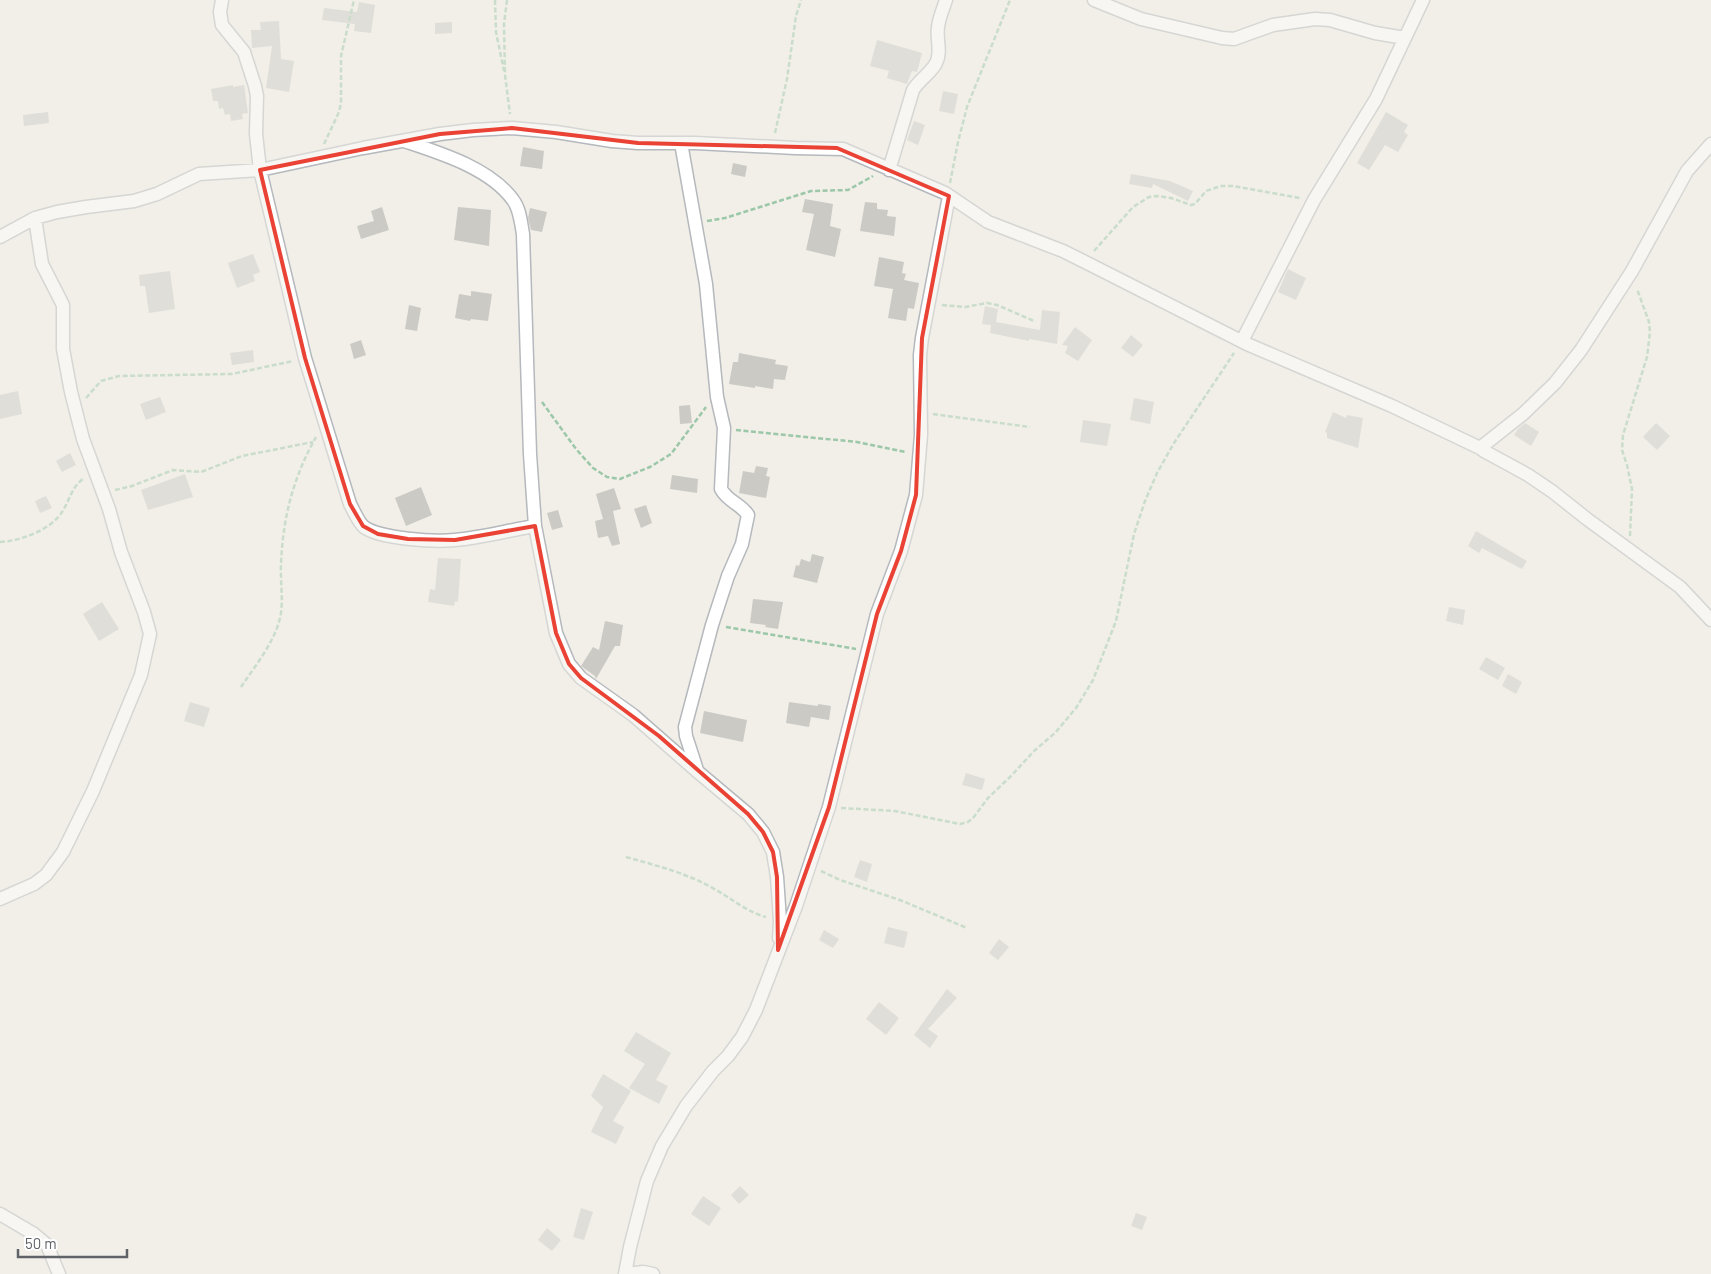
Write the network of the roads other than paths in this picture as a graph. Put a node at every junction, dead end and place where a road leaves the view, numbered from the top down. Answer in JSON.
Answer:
{"nodes":[{"id":1,"x":222,"y":0,"type":"edge"},
{"id":2,"x":946,"y":0,"type":"edge"},
{"id":3,"x":1094,"y":0,"type":"edge"},
{"id":4,"x":1423,"y":0,"type":"edge"},
{"id":5,"x":1405,"y":38,"type":"junction"},
{"id":6,"x":402,"y":140,"type":"junction"},
{"id":7,"x":681,"y":144,"type":"junction"},
{"id":8,"x":1711,"y":144,"type":"edge"},
{"id":9,"x":260,"y":170,"type":"junction"},
{"id":10,"x":889,"y":170,"type":"junction"},
{"id":11,"x":947,"y":194,"type":"junction"},
{"id":12,"x":35,"y":218,"type":"junction"},
{"id":13,"x":0,"y":237,"type":"edge"},
{"id":14,"x":1242,"y":341,"type":"junction"},
{"id":15,"x":1480,"y":448,"type":"junction"},
{"id":16,"x":535,"y":526,"type":"junction"},
{"id":17,"x":1711,"y":620,"type":"edge"},
{"id":18,"x":698,"y":772,"type":"junction"},
{"id":19,"x":0,"y":899,"type":"edge"},
{"id":20,"x":778,"y":950,"type":"junction"},
{"id":21,"x":0,"y":1214,"type":"edge"},
{"id":22,"x":59,"y":1274,"type":"edge"},
{"id":23,"x":626,"y":1274,"type":"edge"},
{"id":24,"x":653,"y":1274,"type":"edge"}],
"edges":[{"from":1,"to":9,"type":"street"},
{"from":2,"to":10,"type":"street"},
{"from":3,"to":5,"type":"street"},
{"from":4,"to":5,"type":"street"},
{"from":5,"to":14,"type":"street"},
{"from":6,"to":7,"type":"street"},
{"from":6,"to":9,"type":"street"},
{"from":6,"to":16,"type":"street"},
{"from":7,"to":10,"type":"street"},
{"from":7,"to":18,"type":"street"},
{"from":8,"to":15,"type":"street"},
{"from":9,"to":12,"type":"street"},
{"from":9,"to":16,"type":"street"},
{"from":10,"to":11,"type":"street"},
{"from":11,"to":14,"type":"street"},
{"from":11,"to":20,"type":"street"},
{"from":12,"to":13,"type":"street"},
{"from":12,"to":19,"type":"street"},
{"from":14,"to":15,"type":"street"},
{"from":15,"to":17,"type":"street"},
{"from":16,"to":18,"type":"street"},
{"from":18,"to":20,"type":"street"},
{"from":20,"to":23,"type":"street"},
{"from":21,"to":22,"type":"street"},
{"from":23,"to":24,"type":"street"}]}
